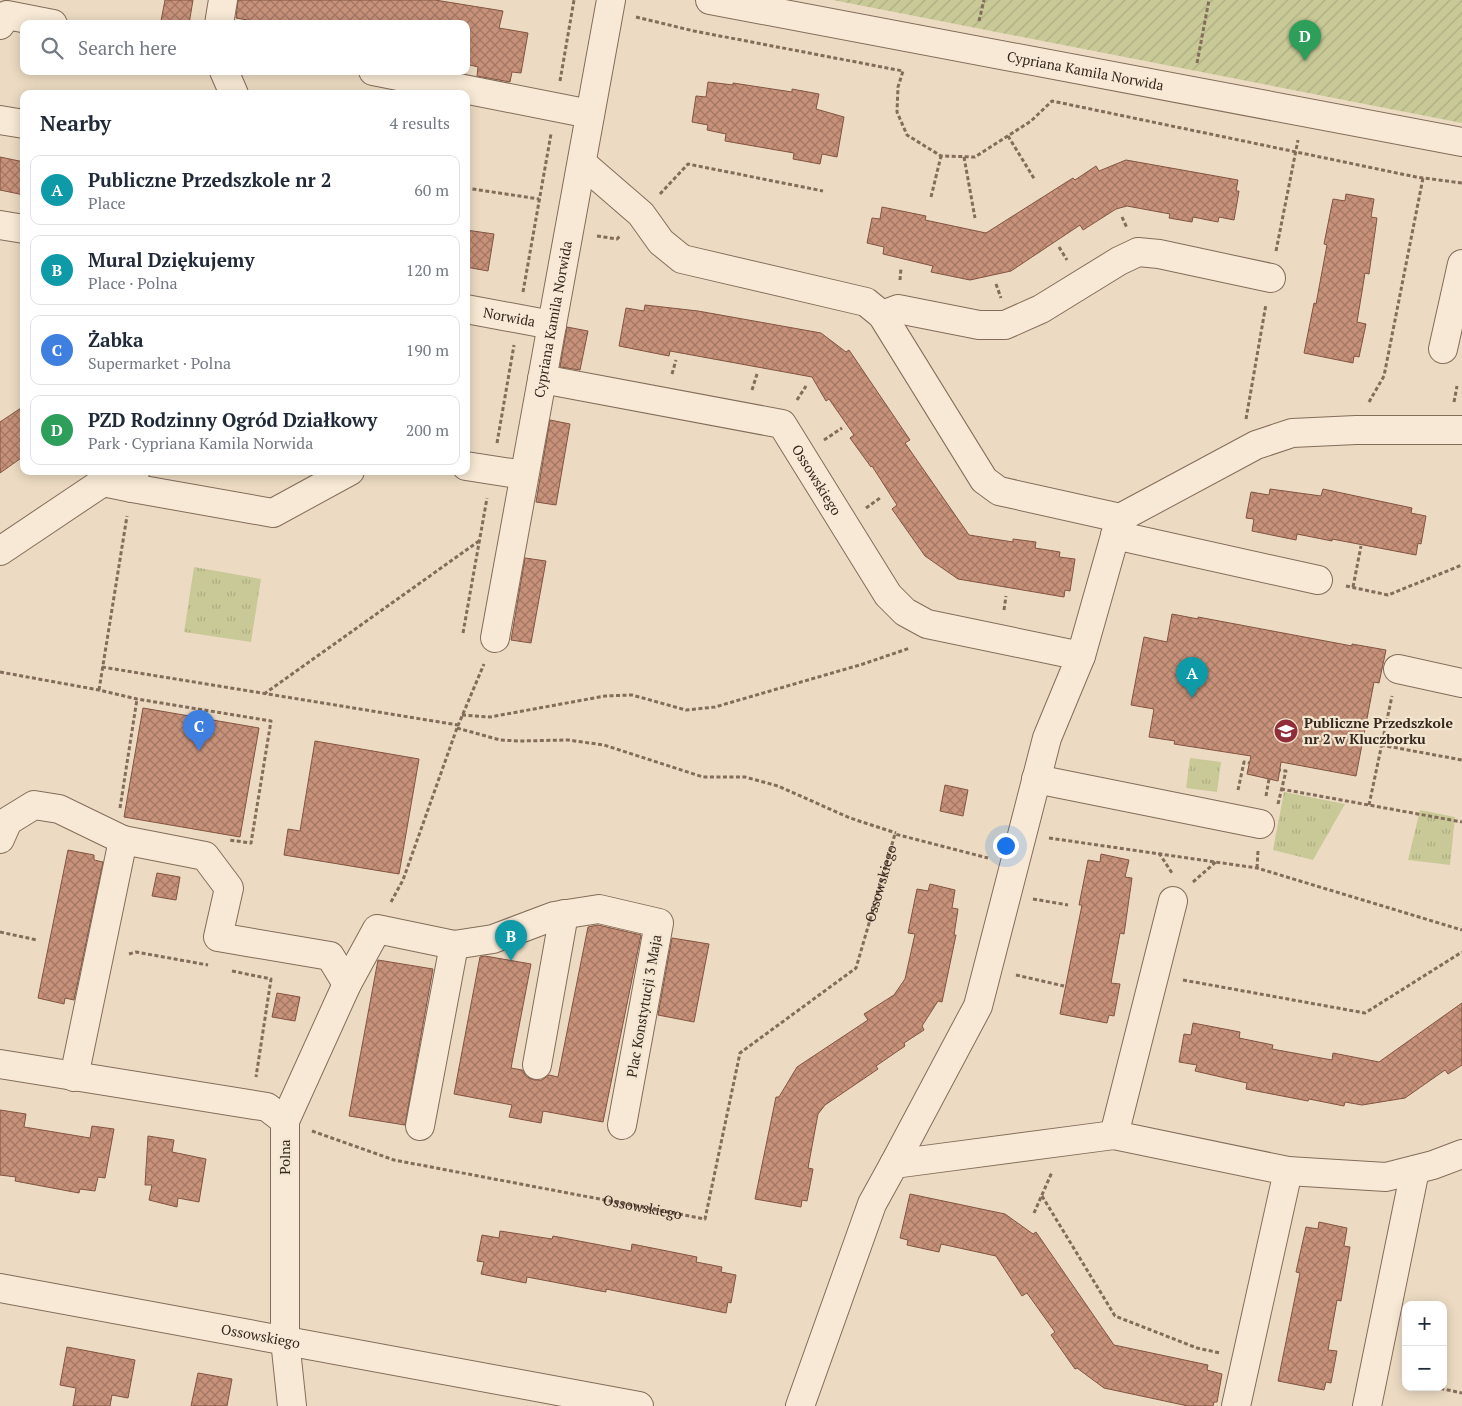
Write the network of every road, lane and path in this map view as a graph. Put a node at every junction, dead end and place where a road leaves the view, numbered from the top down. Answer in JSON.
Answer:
{"nodes":[{"id":1,"x":223,"y":0,"type":"edge"},
{"id":2,"x":710,"y":0,"type":"edge"},
{"id":3,"x":1209,"y":0,"type":"edge"},
{"id":4,"x":610,"y":6,"type":"edge"},
{"id":5,"x":33,"y":20,"type":"edge"},
{"id":6,"x":220,"y":20,"type":"edge"},
{"id":7,"x":0,"y":25,"type":"edge"},
{"id":8,"x":226,"y":75,"type":"edge"},
{"id":9,"x":393,"y":75,"type":"edge"},
{"id":10,"x":232,"y":90,"type":"edge"},
{"id":11,"x":469,"y":90,"type":"edge"},
{"id":12,"x":470,"y":90,"type":"edge"},
{"id":13,"x":1191,"y":91,"type":"junction"},
{"id":14,"x":590,"y":114,"type":"junction"},
{"id":15,"x":0,"y":120,"type":"edge"},
{"id":16,"x":20,"y":123,"type":"edge"},
{"id":17,"x":1008,"y":136,"type":"junction"},
{"id":18,"x":1462,"y":142,"type":"edge"},
{"id":19,"x":940,"y":156,"type":"junction"},
{"id":20,"x":964,"y":157,"type":"junction"},
{"id":21,"x":582,"y":163,"type":"junction"},
{"id":22,"x":1423,"y":178,"type":"junction"},
{"id":23,"x":1035,"y":180,"type":"dead end"},
{"id":24,"x":1462,"y":183,"type":"edge"},
{"id":25,"x":470,"y":189,"type":"edge"},
{"id":26,"x":823,"y":191,"type":"dead end"},
{"id":27,"x":931,"y":197,"type":"dead end"},
{"id":28,"x":539,"y":199,"type":"dead end"},
{"id":29,"x":641,"y":214,"type":"junction"},
{"id":30,"x":975,"y":218,"type":"dead end"},
{"id":31,"x":0,"y":225,"type":"edge"},
{"id":32,"x":20,"y":228,"type":"edge"},
{"id":33,"x":569,"y":230,"type":"junction"},
{"id":34,"x":1462,"y":264,"type":"edge"},
{"id":35,"x":1271,"y":278,"type":"dead end"},
{"id":36,"x":470,"y":310,"type":"edge"},
{"id":37,"x":882,"y":315,"type":"junction"},
{"id":38,"x":552,"y":325,"type":"junction"},
{"id":39,"x":1443,"y":349,"type":"dead end"},
{"id":40,"x":542,"y":379,"type":"junction"},
{"id":41,"x":1352,"y":430,"type":"junction"},
{"id":42,"x":1462,"y":430,"type":"edge"},
{"id":43,"x":470,"y":467,"type":"edge"},
{"id":44,"x":524,"y":474,"type":"junction"},
{"id":45,"x":343,"y":475,"type":"edge"},
{"id":46,"x":133,"y":480,"type":"edge"},
{"id":47,"x":1117,"y":527,"type":"junction"},
{"id":48,"x":479,"y":541,"type":"dead end"},
{"id":49,"x":1361,"y":546,"type":"dead end"},
{"id":50,"x":0,"y":551,"type":"edge"},
{"id":51,"x":1462,"y":565,"type":"edge"},
{"id":52,"x":1318,"y":580,"type":"joint"},
{"id":53,"x":1353,"y":587,"type":"junction"},
{"id":54,"x":495,"y":638,"type":"joint"},
{"id":55,"x":918,"y":645,"type":"dead end"},
{"id":56,"x":1081,"y":656,"type":"junction"},
{"id":57,"x":102,"y":668,"type":"junction"},
{"id":58,"x":1398,"y":669,"type":"joint"},
{"id":59,"x":0,"y":672,"type":"edge"},
{"id":60,"x":1462,"y":683,"type":"edge"},
{"id":61,"x":99,"y":690,"type":"junction"},
{"id":62,"x":264,"y":694,"type":"junction"},
{"id":63,"x":137,"y":700,"type":"junction"},
{"id":64,"x":462,"y":715,"type":"junction"},
{"id":65,"x":457,"y":727,"type":"junction"},
{"id":66,"x":1381,"y":745,"type":"junction"},
{"id":67,"x":1462,"y":760,"type":"edge"},
{"id":68,"x":1249,"y":763,"type":"dead end"},
{"id":69,"x":1036,"y":779,"type":"junction"},
{"id":70,"x":1281,"y":789,"type":"dead end"},
{"id":71,"x":1369,"y":806,"type":"junction"},
{"id":72,"x":120,"y":813,"type":"dead end"},
{"id":73,"x":1232,"y":819,"type":"junction"},
{"id":74,"x":1462,"y":822,"type":"edge"},
{"id":75,"x":1260,"y":824,"type":"dead end"},
{"id":76,"x":898,"y":834,"type":"junction"},
{"id":77,"x":1048,"y":837,"type":"dead end"},
{"id":78,"x":0,"y":838,"type":"edge"},
{"id":79,"x":123,"y":840,"type":"junction"},
{"id":80,"x":214,"y":847,"type":"junction"},
{"id":81,"x":1013,"y":864,"type":"junction"},
{"id":82,"x":1173,"y":901,"type":"dead end"},
{"id":83,"x":564,"y":914,"type":"junction"},
{"id":84,"x":376,"y":929,"type":"junction"},
{"id":85,"x":1462,"y":930,"type":"edge"},
{"id":86,"x":0,"y":932,"type":"edge"},
{"id":87,"x":37,"y":940,"type":"dead end"},
{"id":88,"x":454,"y":945,"type":"junction"},
{"id":89,"x":1462,"y":952,"type":"edge"},
{"id":90,"x":97,"y":964,"type":"junction"},
{"id":91,"x":214,"y":966,"type":"dead end"},
{"id":92,"x":223,"y":969,"type":"dead end"},
{"id":93,"x":988,"y":969,"type":"junction"},
{"id":94,"x":1154,"y":975,"type":"junction"},
{"id":95,"x":347,"y":984,"type":"junction"},
{"id":96,"x":1064,"y":986,"type":"dead end"},
{"id":97,"x":0,"y":1064,"type":"edge"},
{"id":98,"x":537,"y":1065,"type":"dead end"},
{"id":99,"x":74,"y":1077,"type":"junction"},
{"id":100,"x":252,"y":1104,"type":"junction"},
{"id":101,"x":285,"y":1122,"type":"junction"},
{"id":102,"x":622,"y":1125,"type":"dead end"},
{"id":103,"x":420,"y":1126,"type":"dead end"},
{"id":104,"x":1114,"y":1136,"type":"junction"},
{"id":105,"x":1065,"y":1142,"type":"junction"},
{"id":106,"x":1462,"y":1154,"type":"edge"},
{"id":107,"x":894,"y":1164,"type":"junction"},
{"id":108,"x":1415,"y":1170,"type":"junction"},
{"id":109,"x":1288,"y":1171,"type":"junction"},
{"id":110,"x":1042,"y":1196,"type":"junction"},
{"id":111,"x":1034,"y":1212,"type":"dead end"},
{"id":112,"x":0,"y":1288,"type":"edge"},
{"id":113,"x":286,"y":1340,"type":"junction"},
{"id":114,"x":1224,"y":1354,"type":"dead end"},
{"id":115,"x":1447,"y":1390,"type":"edge"},
{"id":116,"x":1462,"y":1393,"type":"edge"},
{"id":117,"x":292,"y":1406,"type":"edge"},
{"id":118,"x":639,"y":1406,"type":"edge"},
{"id":119,"x":800,"y":1406,"type":"edge"},
{"id":120,"x":1236,"y":1406,"type":"edge"},
{"id":121,"x":1366,"y":1406,"type":"edge"}],
"edges":[{"from":1,"to":6,"type":"street"},
{"from":2,"to":13,"type":"street","name":"Cypriana Kamila Norwida"},
{"from":3,"to":13,"type":"path"},
{"from":4,"to":14,"type":"street","name":"Cypriana Kamila Norwida"},
{"from":4,"to":19,"type":"path"},
{"from":5,"to":7,"type":"street"},
{"from":8,"to":10,"type":"street"},
{"from":9,"to":11,"type":"street"},
{"from":12,"to":14,"type":"street"},
{"from":13,"to":18,"type":"street","name":"Cypriana Kamila Norwida"},
{"from":14,"to":21,"type":"street","name":"Cypriana Kamila Norwida"},
{"from":15,"to":16,"type":"street"},
{"from":17,"to":20,"type":"path"},
{"from":17,"to":22,"type":"path"},
{"from":17,"to":23,"type":"path"},
{"from":19,"to":20,"type":"path"},
{"from":19,"to":27,"type":"path"},
{"from":20,"to":30,"type":"path"},
{"from":21,"to":29,"type":"street"},
{"from":21,"to":33,"type":"street","name":"Cypriana Kamila Norwida"},
{"from":22,"to":24,"type":"path"},
{"from":22,"to":41,"type":"path"},
{"from":25,"to":28,"type":"path"},
{"from":26,"to":29,"type":"path"},
{"from":29,"to":33,"type":"path"},
{"from":29,"to":37,"type":"street"},
{"from":31,"to":32,"type":"street"},
{"from":33,"to":38,"type":"street","name":"Cypriana Kamila Norwida"},
{"from":34,"to":39,"type":"street"},
{"from":35,"to":37,"type":"street"},
{"from":36,"to":38,"type":"street","name":"Norwida"},
{"from":37,"to":47,"type":"street"},
{"from":38,"to":40,"type":"street","name":"Cypriana Kamila Norwida"},
{"from":40,"to":44,"type":"street","name":"Cypriana Kamila Norwida"},
{"from":40,"to":56,"type":"street","name":"Ossowskiego"},
{"from":41,"to":42,"type":"street"},
{"from":41,"to":47,"type":"street"},
{"from":43,"to":44,"type":"street"},
{"from":44,"to":54,"type":"street","name":"Cypriana Kamila Norwida"},
{"from":45,"to":46,"type":"street"},
{"from":46,"to":50,"type":"street"},
{"from":46,"to":57,"type":"path"},
{"from":47,"to":52,"type":"street"},
{"from":47,"to":56,"type":"street"},
{"from":48,"to":62,"type":"path"},
{"from":49,"to":53,"type":"path"},
{"from":51,"to":53,"type":"path"},
{"from":52,"to":53,"type":"path"},
{"from":54,"to":64,"type":"path"},
{"from":55,"to":64,"type":"path"},
{"from":56,"to":69,"type":"street"},
{"from":57,"to":61,"type":"path"},
{"from":57,"to":62,"type":"path"},
{"from":58,"to":60,"type":"street"},
{"from":58,"to":66,"type":"path"},
{"from":59,"to":61,"type":"path"},
{"from":61,"to":63,"type":"path"},
{"from":62,"to":65,"type":"path"},
{"from":63,"to":72,"type":"path"},
{"from":63,"to":80,"type":"path"},
{"from":64,"to":65,"type":"path"},
{"from":65,"to":76,"type":"path"},
{"from":65,"to":84,"type":"path"},
{"from":66,"to":67,"type":"path"},
{"from":66,"to":71,"type":"path"},
{"from":68,"to":73,"type":"path"},
{"from":69,"to":73,"type":"street"},
{"from":69,"to":81,"type":"street"},
{"from":70,"to":71,"type":"path"},
{"from":71,"to":74,"type":"path"},
{"from":73,"to":75,"type":"street"},
{"from":76,"to":81,"type":"path","name":"Ossowskiego"},
{"from":76,"to":101,"type":"path","name":"Ossowskiego"},
{"from":77,"to":85,"type":"path"},
{"from":78,"to":79,"type":"street"},
{"from":79,"to":80,"type":"street"},
{"from":79,"to":90,"type":"street"},
{"from":80,"to":95,"type":"street"},
{"from":81,"to":93,"type":"street"},
{"from":82,"to":94,"type":"street"},
{"from":83,"to":88,"type":"street","name":"Plac Konstytucji 3 Maja"},
{"from":83,"to":98,"type":"street"},
{"from":83,"to":102,"type":"street","name":"Plac Konstytucji 3 Maja"},
{"from":84,"to":88,"type":"street","name":"Plac Konstytucji 3 Maja"},
{"from":84,"to":95,"type":"street","name":"Polna"},
{"from":86,"to":87,"type":"path"},
{"from":88,"to":103,"type":"street"},
{"from":89,"to":94,"type":"path"},
{"from":90,"to":91,"type":"path"},
{"from":90,"to":99,"type":"street"},
{"from":92,"to":100,"type":"path"},
{"from":93,"to":96,"type":"path"},
{"from":93,"to":107,"type":"street"},
{"from":94,"to":104,"type":"street"},
{"from":95,"to":101,"type":"street","name":"Polna"},
{"from":97,"to":99,"type":"street"},
{"from":99,"to":100,"type":"street"},
{"from":100,"to":101,"type":"street"},
{"from":101,"to":113,"type":"street","name":"Polna"},
{"from":104,"to":105,"type":"street"},
{"from":104,"to":109,"type":"street"},
{"from":105,"to":107,"type":"street"},
{"from":105,"to":110,"type":"path"},
{"from":106,"to":108,"type":"street"},
{"from":107,"to":119,"type":"street"},
{"from":108,"to":109,"type":"street"},
{"from":108,"to":121,"type":"street"},
{"from":109,"to":120,"type":"street"},
{"from":110,"to":111,"type":"path"},
{"from":110,"to":114,"type":"path"},
{"from":112,"to":113,"type":"street","name":"Ossowskiego"},
{"from":113,"to":117,"type":"street","name":"Polna"},
{"from":113,"to":118,"type":"street","name":"Ossowskiego"},
{"from":115,"to":116,"type":"path"}]}
